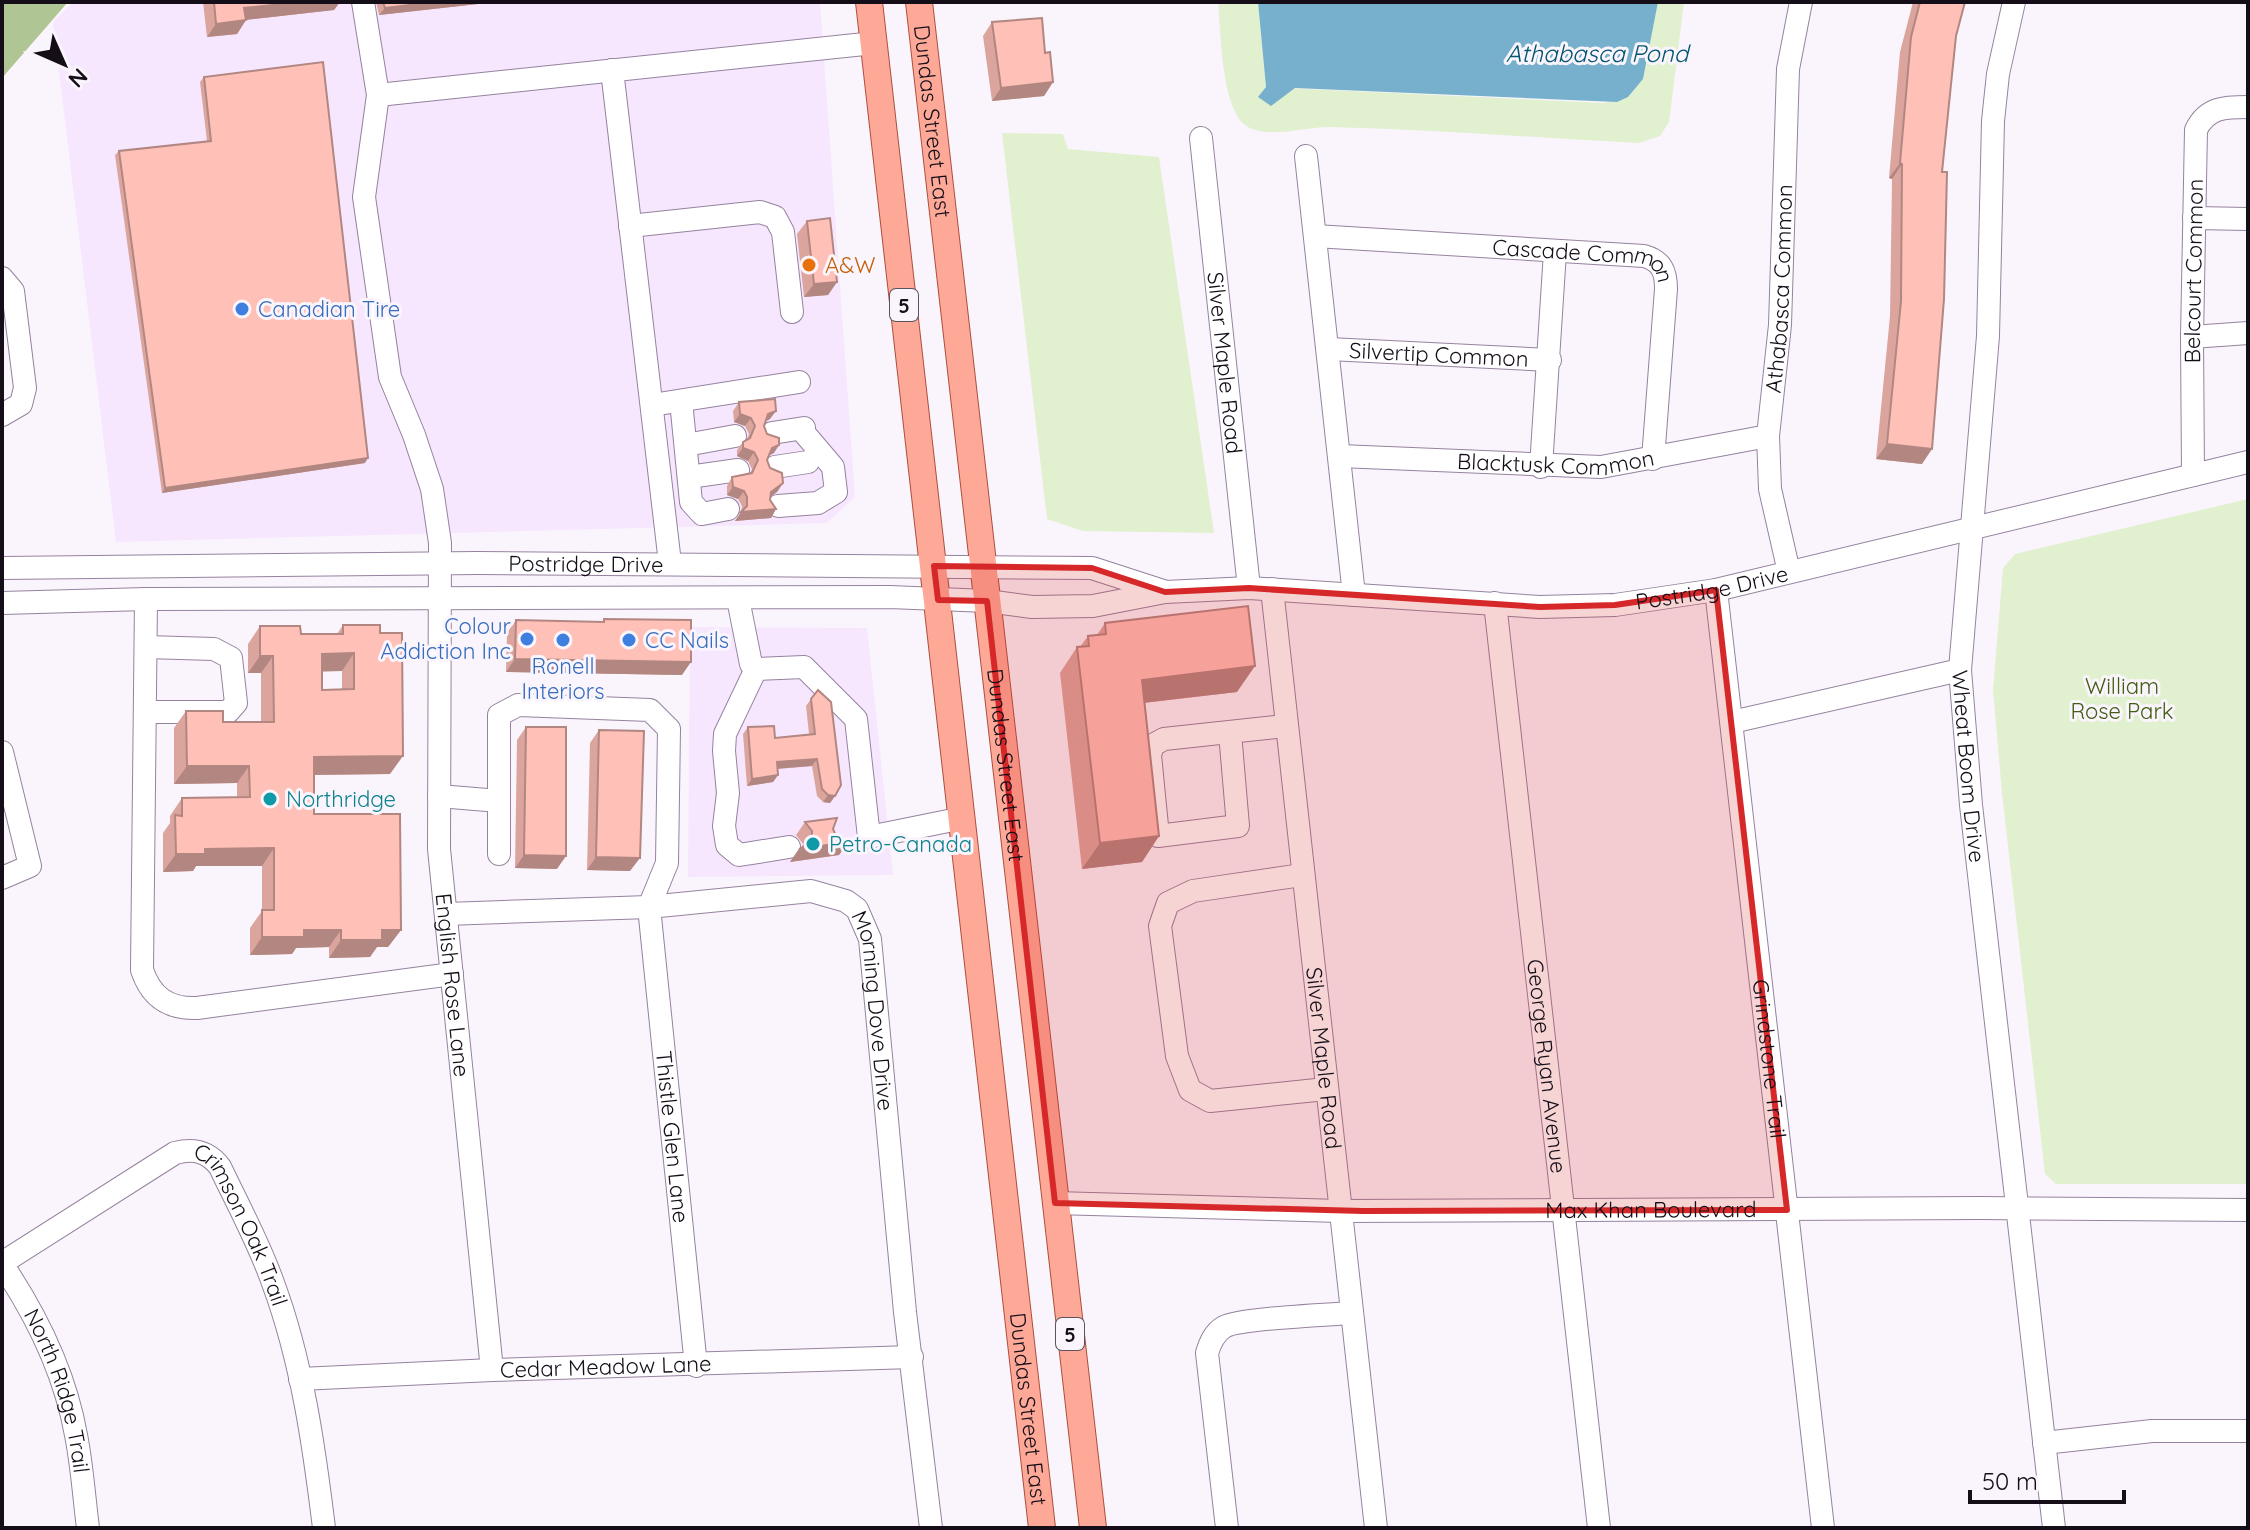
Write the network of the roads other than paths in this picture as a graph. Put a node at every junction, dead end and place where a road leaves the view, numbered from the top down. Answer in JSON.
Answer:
{"nodes":[{"id":1,"x":363,"y":2,"type":"edge"},
{"id":2,"x":869,"y":2,"type":"edge"},
{"id":3,"x":919,"y":2,"type":"edge"},
{"id":4,"x":1801,"y":2,"type":"edge"},
{"id":5,"x":2014,"y":2,"type":"edge"},
{"id":6,"x":874,"y":43,"type":"junction"},
{"id":7,"x":612,"y":70,"type":"junction"},
{"id":8,"x":378,"y":95,"type":"junction"},
{"id":9,"x":2248,"y":107,"type":"edge"},
{"id":10,"x":1201,"y":138,"type":"dead end"},
{"id":11,"x":1306,"y":156,"type":"dead end"},
{"id":12,"x":2194,"y":218,"type":"junction"},
{"id":13,"x":2248,"y":219,"type":"edge"},
{"id":14,"x":630,"y":226,"type":"junction"},
{"id":15,"x":1315,"y":236,"type":"junction"},
{"id":16,"x":1555,"y":252,"type":"junction"},
{"id":17,"x":2,"y":278,"type":"edge"},
{"id":18,"x":792,"y":312,"type":"dead end"},
{"id":19,"x":2248,"y":333,"type":"edge"},
{"id":20,"x":2192,"y":337,"type":"junction"},
{"id":21,"x":1329,"y":349,"type":"junction"},
{"id":22,"x":1550,"y":360,"type":"junction"},
{"id":23,"x":799,"y":382,"type":"dead end"},
{"id":24,"x":681,"y":401,"type":"junction"},
{"id":25,"x":652,"y":405,"type":"junction"},
{"id":26,"x":2,"y":415,"type":"edge"},
{"id":27,"x":772,"y":433,"type":"edge"},
{"id":28,"x":735,"y":436,"type":"dead end"},
{"id":29,"x":1768,"y":436,"type":"junction"},
{"id":30,"x":686,"y":445,"type":"junction"},
{"id":31,"x":1340,"y":456,"type":"junction"},
{"id":32,"x":1653,"y":459,"type":"junction"},
{"id":33,"x":808,"y":462,"type":"dead end"},
{"id":34,"x":2248,"y":462,"type":"edge"},
{"id":35,"x":775,"y":467,"type":"edge"},
{"id":36,"x":1541,"y":467,"type":"junction"},
{"id":37,"x":738,"y":470,"type":"dead end"},
{"id":38,"x":2193,"y":475,"type":"junction"},
{"id":39,"x":689,"y":477,"type":"junction"},
{"id":40,"x":778,"y":506,"type":"edge"},
{"id":41,"x":728,"y":509,"type":"dead end"},
{"id":42,"x":1971,"y":529,"type":"junction"},
{"id":43,"x":440,"y":563,"type":"junction"},
{"id":44,"x":675,"y":563,"type":"junction"},
{"id":45,"x":934,"y":566,"type":"junction"},
{"id":46,"x":983,"y":567,"type":"junction"},
{"id":47,"x":2,"y":568,"type":"edge"},
{"id":48,"x":1789,"y":572,"type":"junction"},
{"id":49,"x":1249,"y":588,"type":"junction"},
{"id":50,"x":1272,"y":589,"type":"junction"},
{"id":51,"x":1716,"y":590,"type":"junction"},
{"id":52,"x":1165,"y":592,"type":"junction"},
{"id":53,"x":1354,"y":595,"type":"junction"},
{"id":54,"x":146,"y":599,"type":"junction"},
{"id":55,"x":440,"y":599,"type":"junction"},
{"id":56,"x":738,"y":599,"type":"junction"},
{"id":57,"x":938,"y":600,"type":"junction"},
{"id":58,"x":987,"y":601,"type":"junction"},
{"id":59,"x":2,"y":603,"type":"edge"},
{"id":60,"x":1495,"y":603,"type":"junction"},
{"id":61,"x":146,"y":647,"type":"junction"},
{"id":62,"x":756,"y":669,"type":"junction"},
{"id":63,"x":1960,"y":670,"type":"junction"},
{"id":64,"x":145,"y":712,"type":"junction"},
{"id":65,"x":1732,"y":722,"type":"junction"},
{"id":66,"x":1285,"y":726,"type":"junction"},
{"id":67,"x":1230,"y":733,"type":"junction"},
{"id":68,"x":2,"y":752,"type":"edge"},
{"id":69,"x":439,"y":796,"type":"junction"},
{"id":70,"x":499,"y":801,"type":"junction"},
{"id":71,"x":963,"y":818,"type":"junction"},
{"id":72,"x":789,"y":847,"type":"dead end"},
{"id":73,"x":499,"y":854,"type":"dead end"},
{"id":74,"x":1302,"y":875,"type":"junction"},
{"id":75,"x":2,"y":878,"type":"edge"},
{"id":76,"x":649,"y":907,"type":"junction"},
{"id":77,"x":446,"y":914,"type":"junction"},
{"id":78,"x":452,"y":974,"type":"junction"},
{"id":79,"x":1326,"y":1089,"type":"junction"},
{"id":80,"x":1055,"y":1203,"type":"junction"},
{"id":81,"x":2018,"y":1209,"type":"junction"},
{"id":82,"x":1787,"y":1210,"type":"junction"},
{"id":83,"x":2248,"y":1210,"type":"edge"},
{"id":84,"x":1340,"y":1211,"type":"junction"},
{"id":85,"x":1564,"y":1211,"type":"junction"},
{"id":86,"x":2,"y":1263,"type":"edge"},
{"id":87,"x":1351,"y":1313,"type":"junction"},
{"id":88,"x":912,"y":1357,"type":"junction"},
{"id":89,"x":696,"y":1366,"type":"junction"},
{"id":90,"x":492,"y":1370,"type":"junction"},
{"id":91,"x":300,"y":1379,"type":"junction"},
{"id":92,"x":2248,"y":1431,"type":"edge"},
{"id":93,"x":2044,"y":1443,"type":"junction"},
{"id":94,"x":88,"y":1528,"type":"edge"},
{"id":95,"x":324,"y":1528,"type":"edge"},
{"id":96,"x":931,"y":1528,"type":"edge"},
{"id":97,"x":1042,"y":1528,"type":"edge"},
{"id":98,"x":1093,"y":1528,"type":"edge"},
{"id":99,"x":1227,"y":1528,"type":"edge"},
{"id":100,"x":1376,"y":1528,"type":"edge"},
{"id":101,"x":1599,"y":1528,"type":"edge"},
{"id":102,"x":1823,"y":1528,"type":"edge"},
{"id":103,"x":2054,"y":1528,"type":"edge"}],
"edges":[{"from":1,"to":8,"type":"street","name":"English Rose Lane"},
{"from":2,"to":6,"type":"main road","name":"Dundas Street East","number":"5"},
{"from":3,"to":46,"type":"main road","name":"Dundas Street East","number":"5"},
{"from":4,"to":29,"type":"street","name":"Athabasca Common"},
{"from":5,"to":42,"type":"street","name":"Wheat Boom Drive"},
{"from":6,"to":7,"type":"street"},
{"from":6,"to":45,"type":"main road","name":"Dundas Street East","number":"5"},
{"from":7,"to":8,"type":"street"},
{"from":7,"to":14,"type":"street"},
{"from":8,"to":43,"type":"street","name":"English Rose Lane"},
{"from":9,"to":12,"type":"street","name":"Belcourt Common"},
{"from":10,"to":49,"type":"street","name":"Silver Maple Road"},
{"from":11,"to":15,"type":"street"},
{"from":12,"to":13,"type":"street"},
{"from":12,"to":20,"type":"street","name":"Belcourt Common"},
{"from":14,"to":18,"type":"street"},
{"from":14,"to":25,"type":"street"},
{"from":15,"to":16,"type":"street","name":"Cascade Common"},
{"from":15,"to":21,"type":"street"},
{"from":16,"to":22,"type":"street"},
{"from":16,"to":32,"type":"street","name":"Cascade Common"},
{"from":17,"to":26,"type":"street"},
{"from":19,"to":20,"type":"street"},
{"from":20,"to":38,"type":"street","name":"Belcourt Common"},
{"from":21,"to":22,"type":"street","name":"Silvertip Common"},
{"from":21,"to":31,"type":"street"},
{"from":22,"to":36,"type":"street"},
{"from":23,"to":24,"type":"street"},
{"from":24,"to":25,"type":"street"},
{"from":24,"to":30,"type":"street"},
{"from":25,"to":44,"type":"street"},
{"from":27,"to":40,"type":"street"},
{"from":28,"to":30,"type":"street"},
{"from":29,"to":32,"type":"street","name":"Blacktusk Common"},
{"from":29,"to":48,"type":"street","name":"Athabasca Common"},
{"from":30,"to":39,"type":"street"},
{"from":31,"to":36,"type":"street","name":"Blacktusk Common"},
{"from":31,"to":53,"type":"street"},
{"from":32,"to":36,"type":"street","name":"Blacktusk Common"},
{"from":33,"to":35,"type":"street"},
{"from":34,"to":38,"type":"street","name":"Postridge Drive"},
{"from":37,"to":39,"type":"street"},
{"from":38,"to":42,"type":"street","name":"Postridge Drive"},
{"from":39,"to":41,"type":"street"},
{"from":42,"to":48,"type":"street","name":"Postridge Drive"},
{"from":42,"to":63,"type":"street","name":"Wheat Boom Drive"},
{"from":43,"to":44,"type":"street","name":"Postridge Drive"},
{"from":43,"to":47,"type":"street","name":"Postridge Drive"},
{"from":43,"to":55,"type":"street","name":"English Rose Lane"},
{"from":44,"to":45,"type":"street","name":"Postridge Drive"},
{"from":45,"to":46,"type":"street","name":"Postridge Drive"},
{"from":45,"to":57,"type":"main road","name":"Dundas Street East","number":"5"},
{"from":46,"to":52,"type":"street","name":"Postridge Drive"},
{"from":46,"to":58,"type":"main road","name":"Dundas Street East","number":"5"},
{"from":48,"to":51,"type":"street","name":"Postridge Drive"},
{"from":49,"to":50,"type":"street","name":"Postridge Drive"},
{"from":49,"to":52,"type":"street","name":"Postridge Drive"},
{"from":50,"to":53,"type":"street","name":"Postridge Drive"},
{"from":50,"to":66,"type":"street","name":"Silver Maple Road"},
{"from":51,"to":60,"type":"street","name":"Postridge Drive"},
{"from":51,"to":65,"type":"street","name":"Grindstone Trail"},
{"from":52,"to":58,"type":"street","name":"Postridge Drive"},
{"from":53,"to":60,"type":"street","name":"Postridge Drive"},
{"from":54,"to":55,"type":"street","name":"Postridge Drive"},
{"from":54,"to":59,"type":"street","name":"Postridge Drive"},
{"from":54,"to":61,"type":"street"},
{"from":55,"to":56,"type":"street","name":"Postridge Drive"},
{"from":55,"to":69,"type":"street","name":"English Rose Lane"},
{"from":56,"to":57,"type":"street","name":"Postridge Drive"},
{"from":56,"to":62,"type":"street"},
{"from":57,"to":58,"type":"street","name":"Postridge Drive"},
{"from":57,"to":71,"type":"main road","name":"Dundas Street East","number":"5"},
{"from":58,"to":80,"type":"main road","name":"Dundas Street East","number":"5"},
{"from":60,"to":85,"type":"street","name":"George Ryan Avenue"},
{"from":61,"to":64,"type":"street"},
{"from":61,"to":64,"type":"street"},
{"from":62,"to":71,"type":"street"},
{"from":62,"to":72,"type":"street"},
{"from":63,"to":65,"type":"street"},
{"from":63,"to":81,"type":"street","name":"Wheat Boom Drive"},
{"from":64,"to":78,"type":"street"},
{"from":65,"to":82,"type":"street","name":"Grindstone Trail"},
{"from":66,"to":67,"type":"street"},
{"from":66,"to":74,"type":"street","name":"Silver Maple Road"},
{"from":67,"to":67,"type":"street"},
{"from":68,"to":75,"type":"street"},
{"from":69,"to":70,"type":"street"},
{"from":69,"to":77,"type":"street","name":"English Rose Lane"},
{"from":70,"to":73,"type":"street"},
{"from":70,"to":76,"type":"street"},
{"from":71,"to":97,"type":"main road","name":"Dundas Street East","number":"5"},
{"from":74,"to":79,"type":"street","name":"Silver Maple Road"},
{"from":74,"to":79,"type":"street"},
{"from":76,"to":77,"type":"street","name":"Morning Dove Drive"},
{"from":76,"to":88,"type":"street","name":"Morning Dove Drive"},
{"from":76,"to":89,"type":"street","name":"Thistle Glen Lane"},
{"from":77,"to":78,"type":"street","name":"English Rose Lane"},
{"from":78,"to":90,"type":"street","name":"English Rose Lane"},
{"from":79,"to":84,"type":"street","name":"Silver Maple Road"},
{"from":80,"to":84,"type":"street","name":"Max Khan Boulevard"},
{"from":80,"to":98,"type":"main road","name":"Dundas Street East","number":"5"},
{"from":81,"to":82,"type":"street","name":"Max Khan Boulevard"},
{"from":81,"to":83,"type":"street","name":"Max Khan Boulevard"},
{"from":81,"to":93,"type":"street","name":"Wheat Boom Drive"},
{"from":82,"to":85,"type":"street","name":"Max Khan Boulevard"},
{"from":82,"to":102,"type":"street","name":"Grindstone Trail"},
{"from":84,"to":85,"type":"street","name":"Max Khan Boulevard"},
{"from":84,"to":87,"type":"street","name":"Silver Maple Road"},
{"from":85,"to":101,"type":"street","name":"George Ryan Avenue"},
{"from":86,"to":91,"type":"street","name":"Crimson Oak Trail"},
{"from":86,"to":94,"type":"street","name":"North Ridge Trail"},
{"from":87,"to":99,"type":"street"},
{"from":87,"to":100,"type":"street","name":"Silver Maple Road"},
{"from":88,"to":89,"type":"street","name":"Cedar Meadow Lane"},
{"from":88,"to":96,"type":"street","name":"Morning Dove Drive"},
{"from":89,"to":90,"type":"street","name":"Cedar Meadow Lane"},
{"from":90,"to":91,"type":"street","name":"Cedar Meadow Lane"},
{"from":91,"to":95,"type":"street","name":"Crimson Oak Trail"},
{"from":92,"to":93,"type":"street"},
{"from":93,"to":103,"type":"street","name":"Wheat Boom Drive"}]}
